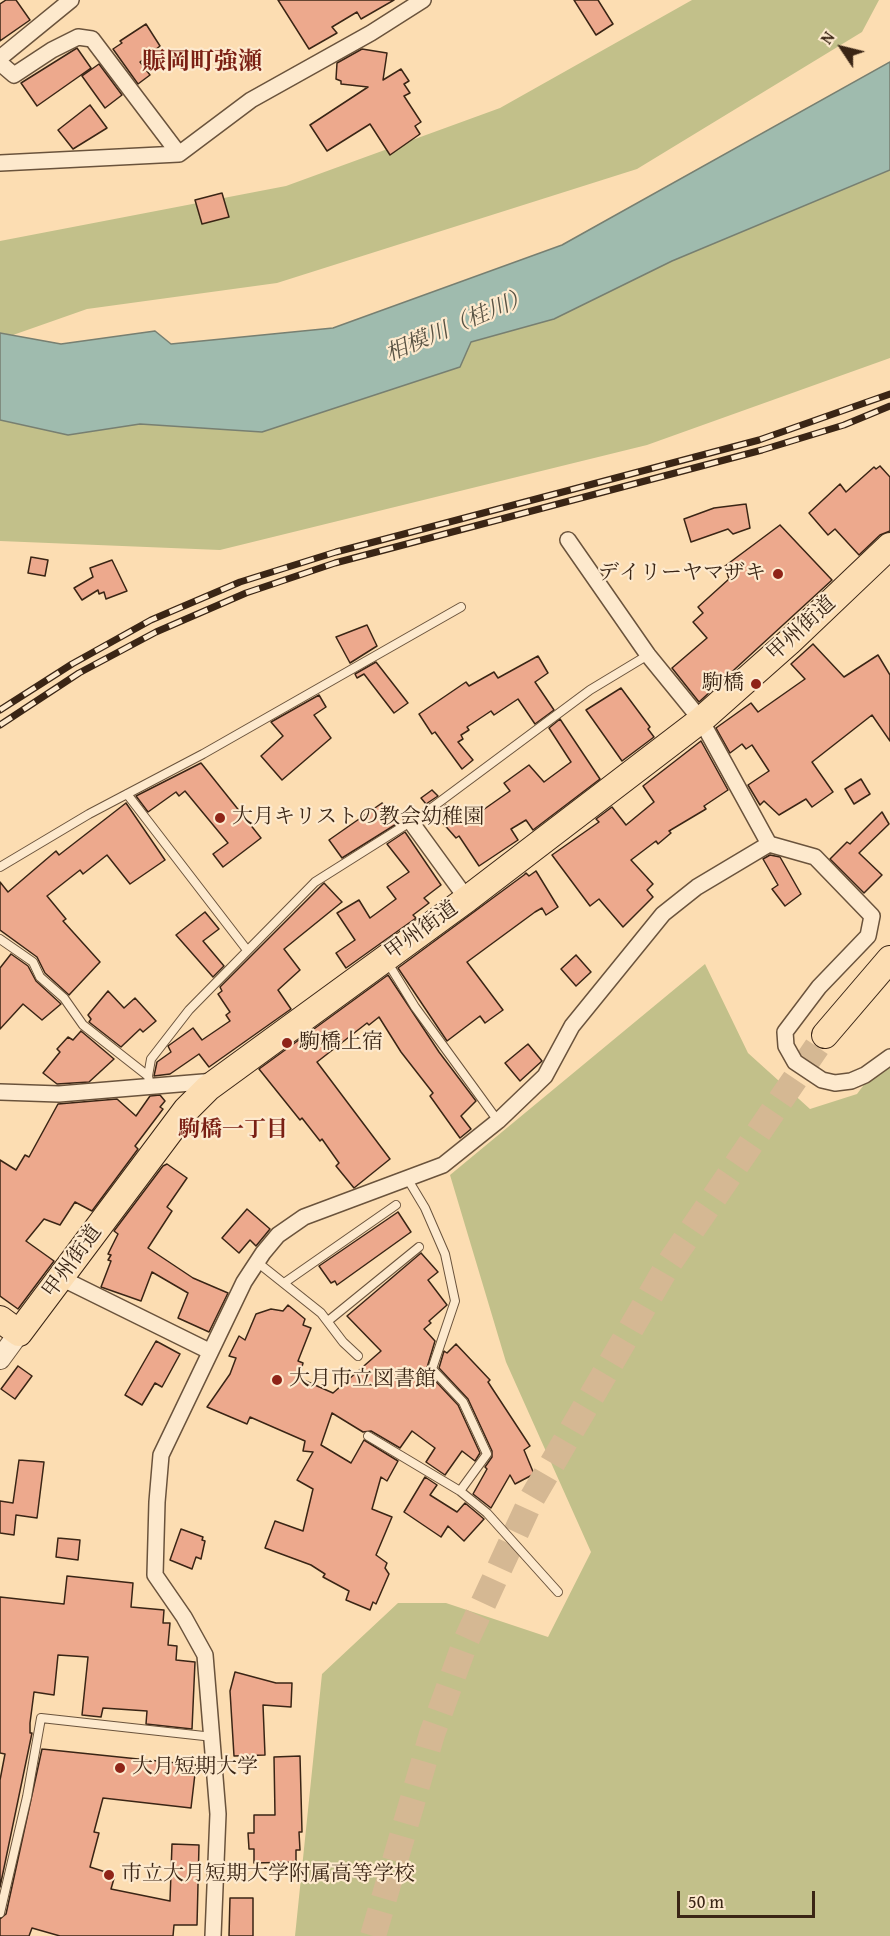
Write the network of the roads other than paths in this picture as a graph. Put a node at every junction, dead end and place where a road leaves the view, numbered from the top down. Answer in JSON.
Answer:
{"nodes":[{"id":1,"x":71,"y":0,"type":"edge"},
{"id":2,"x":423,"y":0,"type":"edge"},
{"id":3,"x":0,"y":61,"type":"edge"},
{"id":4,"x":179,"y":154,"type":"junction"},
{"id":5,"x":0,"y":163,"type":"edge"},
{"id":6,"x":568,"y":540,"type":"dead end"},
{"id":7,"x":888,"y":551,"type":"edge"},
{"id":8,"x":460,"y":606,"type":"dead end"},
{"id":9,"x":648,"y":655,"type":"junction"},
{"id":10,"x":700,"y":720,"type":"junction"},
{"id":11,"x":127,"y":794,"type":"junction"},
{"id":12,"x":411,"y":822,"type":"junction"},
{"id":13,"x":769,"y":844,"type":"junction"},
{"id":14,"x":0,"y":867,"type":"edge"},
{"id":15,"x":467,"y":899,"type":"junction"},
{"id":16,"x":0,"y":939,"type":"edge"},
{"id":17,"x":247,"y":950,"type":"junction"},
{"id":18,"x":385,"y":958,"type":"junction"},
{"id":19,"x":890,"y":959,"type":"edge"},
{"id":20,"x":825,"y":1035,"type":"tunnel mouth"},
{"id":21,"x":890,"y":1057,"type":"edge"},
{"id":22,"x":149,"y":1081,"type":"junction"},
{"id":23,"x":218,"y":1081,"type":"junction"},
{"id":24,"x":0,"y":1092,"type":"edge"},
{"id":25,"x":498,"y":1121,"type":"junction"},
{"id":26,"x":407,"y":1178,"type":"junction"},
{"id":27,"x":396,"y":1205,"type":"dead end"},
{"id":28,"x":419,"y":1247,"type":"dead end"},
{"id":29,"x":257,"y":1262,"type":"junction"},
{"id":30,"x":61,"y":1278,"type":"junction"},
{"id":31,"x":284,"y":1283,"type":"junction"},
{"id":32,"x":328,"y":1321,"type":"junction"},
{"id":33,"x":10,"y":1326,"type":"edge"},
{"id":34,"x":209,"y":1351,"type":"junction"},
{"id":35,"x":358,"y":1356,"type":"dead end"},
{"id":36,"x":0,"y":1359,"type":"edge"},
{"id":37,"x":368,"y":1436,"type":"dead end"},
{"id":38,"x":460,"y":1491,"type":"junction"},
{"id":39,"x":558,"y":1592,"type":"dead end"},
{"id":40,"x":213,"y":1737,"type":"junction"},
{"id":41,"x":0,"y":1912,"type":"edge"},
{"id":42,"x":213,"y":1936,"type":"edge"}],
"edges":[{"from":1,"to":3,"type":"street"},
{"from":2,"to":4,"type":"street"},
{"from":3,"to":4,"type":"street"},
{"from":4,"to":5,"type":"street"},
{"from":6,"to":9,"type":"street"},
{"from":7,"to":10,"type":"highway","name":"甲州街道"},
{"from":8,"to":11,"type":"lane"},
{"from":9,"to":10,"type":"street"},
{"from":9,"to":12,"type":"lane"},
{"from":10,"to":13,"type":"street"},
{"from":10,"to":15,"type":"highway","name":"甲州街道"},
{"from":11,"to":14,"type":"lane"},
{"from":11,"to":17,"type":"lane"},
{"from":12,"to":15,"type":"street"},
{"from":12,"to":17,"type":"lane"},
{"from":13,"to":21,"type":"street"},
{"from":13,"to":25,"type":"street"},
{"from":15,"to":18,"type":"highway","name":"甲州街道"},
{"from":16,"to":22,"type":"lane"},
{"from":17,"to":22,"type":"lane"},
{"from":18,"to":23,"type":"highway","name":"甲州街道"},
{"from":18,"to":25,"type":"lane"},
{"from":19,"to":20,"type":"highway"},
{"from":22,"to":23,"type":"street"},
{"from":22,"to":24,"type":"street"},
{"from":23,"to":30,"type":"highway","name":"甲州街道"},
{"from":25,"to":26,"type":"street"},
{"from":26,"to":29,"type":"street"},
{"from":26,"to":38,"type":"lane"},
{"from":27,"to":31,"type":"lane"},
{"from":28,"to":32,"type":"lane"},
{"from":29,"to":31,"type":"lane"},
{"from":29,"to":34,"type":"street"},
{"from":30,"to":33,"type":"highway","name":"甲州街道"},
{"from":30,"to":34,"type":"street"},
{"from":31,"to":32,"type":"lane"},
{"from":32,"to":35,"type":"lane"},
{"from":33,"to":36,"type":"street","name":"甲州街道"},
{"from":34,"to":40,"type":"street"},
{"from":37,"to":38,"type":"lane"},
{"from":38,"to":39,"type":"lane"},
{"from":40,"to":41,"type":"lane"},
{"from":40,"to":42,"type":"street"}]}
